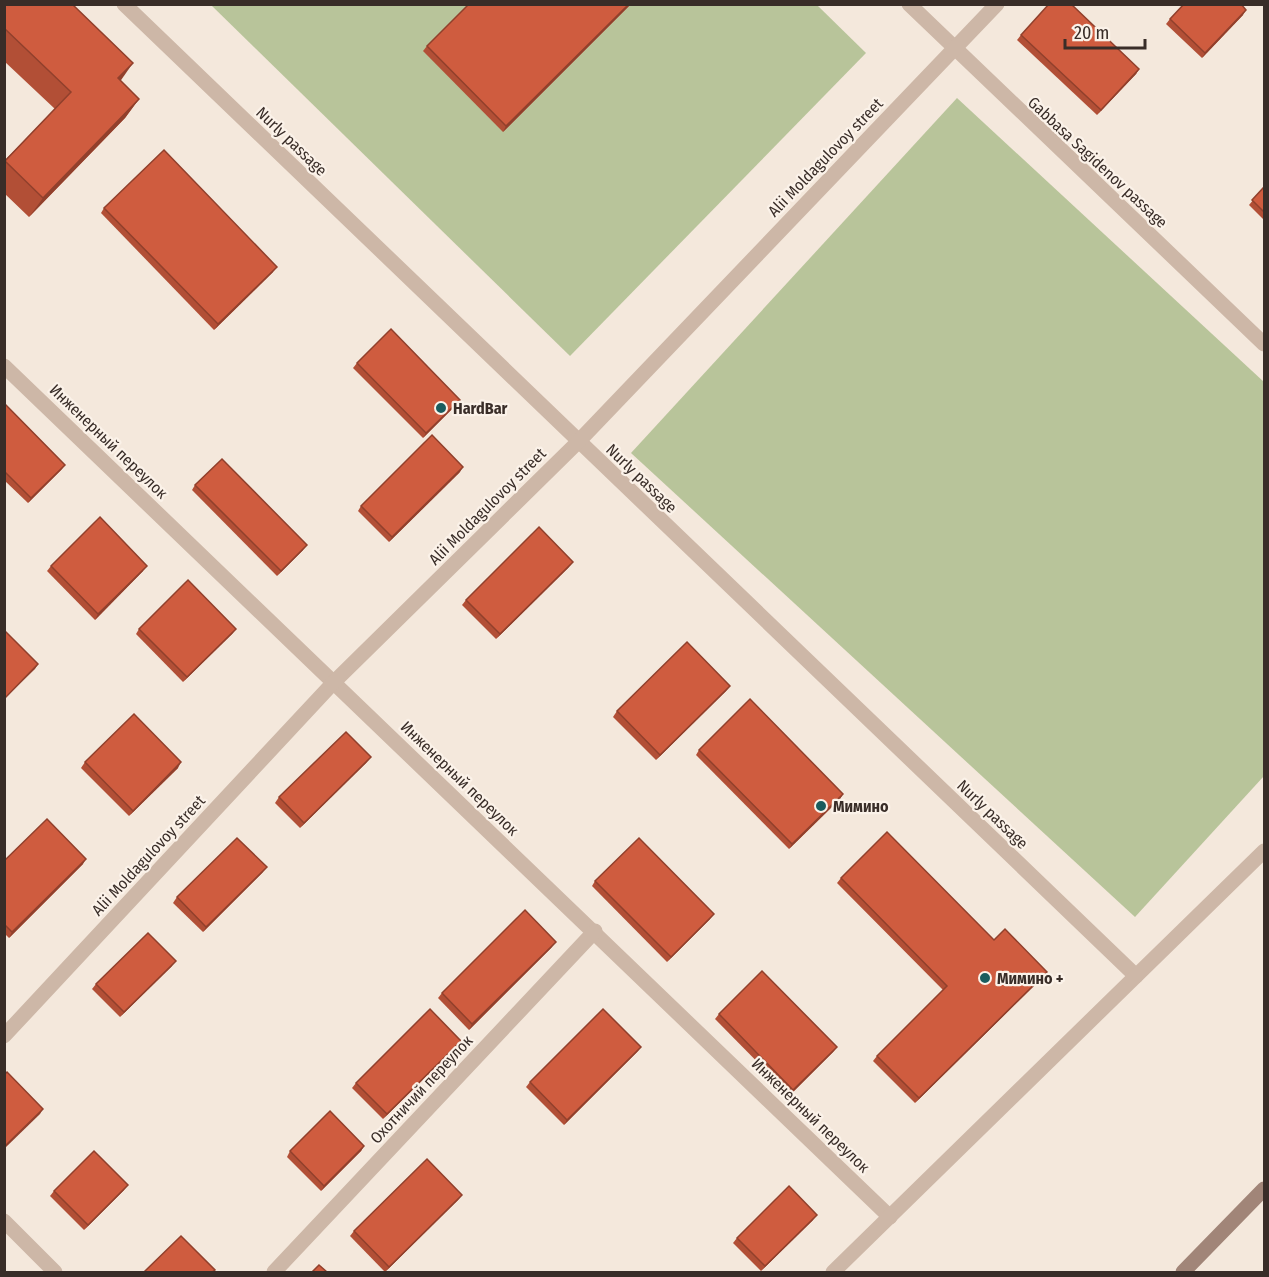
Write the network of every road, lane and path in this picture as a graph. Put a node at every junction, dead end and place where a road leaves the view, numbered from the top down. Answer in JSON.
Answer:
{"nodes":[{"id":1,"x":124,"y":4,"type":"edge"},
{"id":2,"x":909,"y":4,"type":"edge"},
{"id":3,"x":998,"y":4,"type":"edge"},
{"id":4,"x":953,"y":49,"type":"junction"},
{"id":5,"x":1264,"y":344,"type":"edge"},
{"id":6,"x":4,"y":366,"type":"edge"},
{"id":7,"x":578,"y":442,"type":"junction"},
{"id":8,"x":334,"y":682,"type":"junction"},
{"id":9,"x":1264,"y":851,"type":"edge"},
{"id":10,"x":595,"y":931,"type":"junction"},
{"id":11,"x":1136,"y":976,"type":"junction"},
{"id":12,"x":4,"y":1036,"type":"edge"},
{"id":13,"x":1264,"y":1189,"type":"edge"},
{"id":14,"x":890,"y":1216,"type":"junction"},
{"id":15,"x":4,"y":1221,"type":"edge"},
{"id":16,"x":55,"y":1272,"type":"edge"},
{"id":17,"x":274,"y":1272,"type":"edge"},
{"id":18,"x":833,"y":1272,"type":"edge"},
{"id":19,"x":1183,"y":1272,"type":"edge"}],
"edges":[{"from":1,"to":7,"type":"street","name":"Nurly passage"},
{"from":2,"to":4,"type":"street","name":"Gabbasa Sagidenov passage"},
{"from":3,"to":4,"type":"street","name":"Alii Moldagulovoy street"},
{"from":4,"to":5,"type":"street","name":"Gabbasa Sagidenov passage"},
{"from":4,"to":7,"type":"street","name":"Alii Moldagulovoy street"},
{"from":6,"to":8,"type":"street","name":"Инженерный переулок"},
{"from":7,"to":8,"type":"street","name":"Alii Moldagulovoy street"},
{"from":7,"to":11,"type":"street","name":"Nurly passage"},
{"from":8,"to":10,"type":"street","name":"Инженерный переулок"},
{"from":8,"to":12,"type":"street","name":"Alii Moldagulovoy street"},
{"from":9,"to":11,"type":"street"},
{"from":10,"to":14,"type":"street","name":"Инженерный переулок"},
{"from":10,"to":17,"type":"street","name":"Охотничий переулок"},
{"from":11,"to":14,"type":"street"},
{"from":13,"to":19,"type":"street"},
{"from":14,"to":18,"type":"street"},
{"from":15,"to":16,"type":"street"}]}
